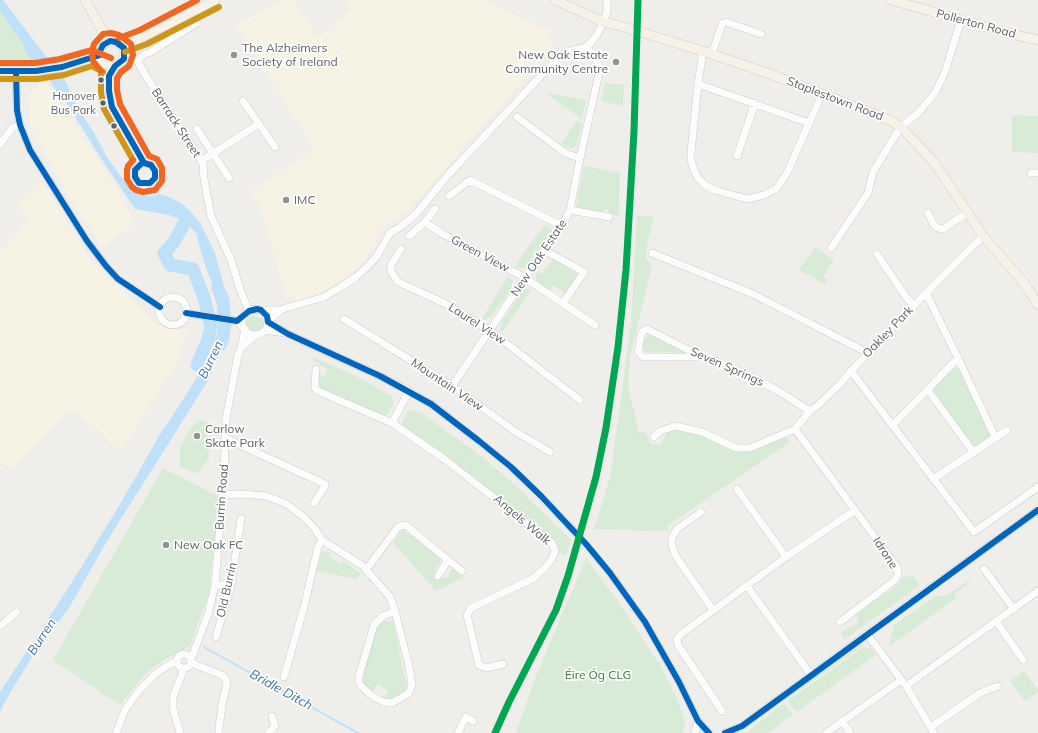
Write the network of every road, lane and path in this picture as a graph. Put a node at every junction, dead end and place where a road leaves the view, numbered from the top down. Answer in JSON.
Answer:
{"nodes":[{"id":1,"x":85,"y":0,"type":"edge"},
{"id":2,"x":215,"y":0,"type":"edge"},
{"id":3,"x":555,"y":0,"type":"edge"},
{"id":4,"x":607,"y":0,"type":"edge"},
{"id":5,"x":891,"y":0,"type":"edge"},
{"id":6,"x":176,"y":20,"type":"junction"},
{"id":7,"x":960,"y":20,"type":"junction"},
{"id":8,"x":603,"y":22,"type":"junction"},
{"id":9,"x":197,"y":23,"type":"dead end"},
{"id":10,"x":183,"y":32,"type":"junction"},
{"id":11,"x":761,"y":34,"type":"dead end"},
{"id":12,"x":106,"y":40,"type":"junction"},
{"id":13,"x":1038,"y":40,"type":"edge"},
{"id":14,"x":126,"y":46,"type":"junction"},
{"id":15,"x":587,"y":47,"type":"junction"},
{"id":16,"x":707,"y":52,"type":"junction"},
{"id":17,"x":98,"y":58,"type":"junction"},
{"id":18,"x":0,"y":72,"type":"edge"},
{"id":19,"x":16,"y":72,"type":"junction"},
{"id":20,"x":698,"y":84,"type":"junction"},
{"id":21,"x":822,"y":94,"type":"junction"},
{"id":22,"x":243,"y":101,"type":"dead end"},
{"id":23,"x":755,"y":103,"type":"junction"},
{"id":24,"x":517,"y":117,"type":"dead end"},
{"id":25,"x":809,"y":123,"type":"junction"},
{"id":26,"x":259,"y":124,"type":"junction"},
{"id":27,"x":20,"y":125,"type":"junction"},
{"id":28,"x":901,"y":127,"type":"junction"},
{"id":29,"x":197,"y":129,"type":"dead end"},
{"id":30,"x":0,"y":144,"type":"edge"},
{"id":31,"x":275,"y":147,"type":"dead end"},
{"id":32,"x":213,"y":154,"type":"junction"},
{"id":33,"x":737,"y":156,"type":"dead end"},
{"id":34,"x":580,"y":158,"type":"junction"},
{"id":35,"x":201,"y":161,"type":"junction"},
{"id":36,"x":229,"y":178,"type":"dead end"},
{"id":37,"x":449,"y":196,"type":"dead end"},
{"id":38,"x":435,"y":209,"type":"dead end"},
{"id":39,"x":570,"y":210,"type":"junction"},
{"id":40,"x":928,"y":212,"type":"dead end"},
{"id":41,"x":968,"y":212,"type":"junction"},
{"id":42,"x":609,"y":217,"type":"dead end"},
{"id":43,"x":425,"y":222,"type":"junction"},
{"id":44,"x":562,"y":226,"type":"junction"},
{"id":45,"x":409,"y":236,"type":"dead end"},
{"id":46,"x":983,"y":236,"type":"junction"},
{"id":47,"x":831,"y":248,"type":"dead end"},
{"id":48,"x":401,"y":249,"type":"dead end"},
{"id":49,"x":544,"y":250,"type":"junction"},
{"id":50,"x":652,"y":253,"type":"dead end"},
{"id":51,"x":877,"y":254,"type":"dead end"},
{"id":52,"x":525,"y":278,"type":"junction"},
{"id":53,"x":926,"y":293,"type":"junction"},
{"id":54,"x":1037,"y":299,"type":"edge"},
{"id":55,"x":563,"y":303,"type":"junction"},
{"id":56,"x":914,"y":305,"type":"junction"},
{"id":57,"x":160,"y":308,"type":"junction"},
{"id":58,"x":261,"y":310,"type":"junction"},
{"id":59,"x":281,"y":310,"type":"junction"},
{"id":60,"x":189,"y":313,"type":"junction"},
{"id":61,"x":243,"y":316,"type":"junction"},
{"id":62,"x":344,"y":318,"type":"dead end"},
{"id":63,"x":268,"y":322,"type":"junction"},
{"id":64,"x":595,"y":325,"type":"dead end"},
{"id":65,"x":244,"y":328,"type":"junction"},
{"id":66,"x":264,"y":330,"type":"junction"},
{"id":67,"x":490,"y":330,"type":"junction"},
{"id":68,"x":288,"y":334,"type":"junction"},
{"id":69,"x":256,"y":335,"type":"junction"},
{"id":70,"x":241,"y":348,"type":"junction"},
{"id":71,"x":868,"y":353,"type":"junction"},
{"id":72,"x":702,"y":356,"type":"junction"},
{"id":73,"x":958,"y":358,"type":"junction"},
{"id":74,"x":316,"y":369,"type":"dead end"},
{"id":75,"x":851,"y":371,"type":"junction"},
{"id":76,"x":452,"y":386,"type":"junction"},
{"id":77,"x":928,"y":390,"type":"junction"},
{"id":78,"x":409,"y":391,"type":"junction"},
{"id":79,"x":580,"y":400,"type":"dead end"},
{"id":80,"x":810,"y":411,"type":"junction"},
{"id":81,"x":392,"y":423,"type":"junction"},
{"id":82,"x":893,"y":425,"type":"junction"},
{"id":83,"x":795,"y":429,"type":"junction"},
{"id":84,"x":1007,"y":430,"type":"dead end"},
{"id":85,"x":654,"y":437,"type":"dead end"},
{"id":86,"x":995,"y":437,"type":"junction"},
{"id":87,"x":225,"y":438,"type":"junction"},
{"id":88,"x":550,"y":452,"type":"dead end"},
{"id":89,"x":974,"y":453,"type":"junction"},
{"id":90,"x":933,"y":479,"type":"junction"},
{"id":91,"x":1038,"y":487,"type":"edge"},
{"id":92,"x":737,"y":489,"type":"dead end"},
{"id":93,"x":222,"y":495,"type":"junction"},
{"id":94,"x":314,"y":503,"type":"dead end"},
{"id":95,"x":855,"y":510,"type":"junction"},
{"id":96,"x":1038,"y":510,"type":"edge"},
{"id":97,"x":701,"y":512,"type":"dead end"},
{"id":98,"x":241,"y":519,"type":"dead end"},
{"id":99,"x":322,"y":540,"type":"junction"},
{"id":100,"x":786,"y":557,"type":"junction"},
{"id":101,"x":448,"y":560,"type":"junction"},
{"id":102,"x":984,"y":569,"type":"dead end"},
{"id":103,"x":366,"y":570,"type":"junction"},
{"id":104,"x":462,"y":571,"type":"dead end"},
{"id":105,"x":438,"y":576,"type":"dead end"},
{"id":106,"x":215,"y":585,"type":"junction"},
{"id":107,"x":231,"y":586,"type":"junction"},
{"id":108,"x":747,"y":586,"type":"junction"},
{"id":109,"x":1038,"y":592,"type":"edge"},
{"id":110,"x":1014,"y":609,"type":"junction"},
{"id":111,"x":713,"y":610,"type":"junction"},
{"id":112,"x":17,"y":612,"type":"dead end"},
{"id":113,"x":395,"y":612,"type":"junction"},
{"id":114,"x":996,"y":621,"type":"junction"},
{"id":115,"x":840,"y":622,"type":"dead end"},
{"id":116,"x":0,"y":626,"type":"edge"},
{"id":117,"x":867,"y":634,"type":"junction"},
{"id":118,"x":216,"y":637,"type":"dead end"},
{"id":119,"x":197,"y":645,"type":"junction"},
{"id":120,"x":185,"y":654,"type":"junction"},
{"id":121,"x":1023,"y":660,"type":"dead end"},
{"id":122,"x":177,"y":662,"type":"junction"},
{"id":123,"x":192,"y":663,"type":"junction"},
{"id":124,"x":503,"y":664,"type":"dead end"},
{"id":125,"x":183,"y":668,"type":"junction"},
{"id":126,"x":811,"y":675,"type":"junction"},
{"id":127,"x":284,"y":677,"type":"dead end"},
{"id":128,"x":901,"y":680,"type":"junction"},
{"id":129,"x":906,"y":686,"type":"junction"},
{"id":130,"x":998,"y":686,"type":"dead end"},
{"id":131,"x":722,"y":711,"type":"dead end"},
{"id":132,"x":272,"y":716,"type":"dead end"},
{"id":133,"x":473,"y":721,"type":"dead end"},
{"id":134,"x":698,"y":721,"type":"junction"},
{"id":135,"x":842,"y":722,"type":"junction"},
{"id":136,"x":933,"y":730,"type":"edge"},
{"id":137,"x":735,"y":731,"type":"edge"},
{"id":138,"x":116,"y":733,"type":"edge"},
{"id":139,"x":180,"y":733,"type":"edge"},
{"id":140,"x":219,"y":733,"type":"edge"},
{"id":141,"x":268,"y":733,"type":"edge"},
{"id":142,"x":458,"y":733,"type":"edge"},
{"id":143,"x":695,"y":733,"type":"edge"},
{"id":144,"x":709,"y":733,"type":"edge"},
{"id":145,"x":725,"y":733,"type":"edge"},
{"id":146,"x":826,"y":733,"type":"edge"},
{"id":147,"x":850,"y":733,"type":"edge"}],
"edges":[{"from":1,"to":12,"type":"main road"},
{"from":2,"to":6,"type":"main road"},
{"from":3,"to":8,"type":"main road","name":"Staplestown Road"},
{"from":4,"to":8,"type":"street"},
{"from":5,"to":7,"type":"main road","name":"Pollerton Road"},
{"from":6,"to":10,"type":"street"},
{"from":6,"to":14,"type":"main road"},
{"from":7,"to":13,"type":"main road","name":"Pollerton Road"},
{"from":7,"to":28,"type":"street"},
{"from":8,"to":15,"type":"street"},
{"from":8,"to":16,"type":"main road","name":"Staplestown Road"},
{"from":9,"to":10,"type":"street"},
{"from":10,"to":35,"type":"street","name":"Barrack Street"},
{"from":11,"to":16,"type":"street"},
{"from":12,"to":14,"type":"main road"},
{"from":12,"to":17,"type":"main road"},
{"from":14,"to":17,"type":"main road"},
{"from":15,"to":34,"type":"street","name":"New Oak Estate"},
{"from":15,"to":59,"type":"street"},
{"from":16,"to":20,"type":"street"},
{"from":16,"to":21,"type":"main road","name":"Staplestown Road"},
{"from":17,"to":19,"type":"main road"},
{"from":18,"to":19,"type":"main road"},
{"from":19,"to":27,"type":"street"},
{"from":20,"to":23,"type":"street"},
{"from":20,"to":25,"type":"street"},
{"from":21,"to":25,"type":"street"},
{"from":21,"to":28,"type":"main road","name":"Staplestown Road"},
{"from":22,"to":26,"type":"street"},
{"from":23,"to":25,"type":"street"},
{"from":23,"to":33,"type":"street"},
{"from":24,"to":34,"type":"street"},
{"from":26,"to":31,"type":"street"},
{"from":26,"to":32,"type":"street"},
{"from":27,"to":30,"type":"street"},
{"from":27,"to":57,"type":"street"},
{"from":28,"to":41,"type":"main road","name":"Staplestown Road"},
{"from":28,"to":47,"type":"street"},
{"from":29,"to":32,"type":"street"},
{"from":32,"to":35,"type":"street"},
{"from":32,"to":36,"type":"street"},
{"from":34,"to":39,"type":"street","name":"New Oak Estate"},
{"from":35,"to":61,"type":"street","name":"Barrack Street"},
{"from":37,"to":44,"type":"street"},
{"from":38,"to":43,"type":"street"},
{"from":39,"to":42,"type":"street"},
{"from":39,"to":44,"type":"street","name":"New Oak Estate"},
{"from":40,"to":41,"type":"street"},
{"from":41,"to":46,"type":"main road","name":"Staplestown Road"},
{"from":43,"to":45,"type":"street"},
{"from":43,"to":52,"type":"street","name":"Green View"},
{"from":44,"to":49,"type":"street","name":"New Oak Estate"},
{"from":46,"to":53,"type":"street","name":"Oakley Park"},
{"from":46,"to":54,"type":"main road","name":"Staplestown Road"},
{"from":48,"to":67,"type":"street","name":"Laurel View"},
{"from":49,"to":52,"type":"street","name":"New Oak Estate"},
{"from":49,"to":55,"type":"street"},
{"from":50,"to":71,"type":"street"},
{"from":51,"to":56,"type":"street"},
{"from":52,"to":55,"type":"street","name":"Green View"},
{"from":52,"to":67,"type":"street","name":"New Oak Estate"},
{"from":53,"to":56,"type":"street","name":"Oakley Park"},
{"from":53,"to":73,"type":"street","name":"Oakley Park"},
{"from":55,"to":64,"type":"street","name":"Green View"},
{"from":56,"to":71,"type":"street","name":"Oakley Park"},
{"from":57,"to":60,"type":"street"},
{"from":57,"to":60,"type":"street"},
{"from":58,"to":59,"type":"street"},
{"from":58,"to":61,"type":"street"},
{"from":58,"to":63,"type":"street"},
{"from":59,"to":63,"type":"street"},
{"from":60,"to":61,"type":"street"},
{"from":61,"to":65,"type":"street"},
{"from":62,"to":76,"type":"street","name":"Mountain View"},
{"from":63,"to":66,"type":"street"},
{"from":63,"to":68,"type":"street"},
{"from":65,"to":69,"type":"street"},
{"from":65,"to":70,"type":"street","name":"Burrin Road"},
{"from":66,"to":68,"type":"street"},
{"from":66,"to":69,"type":"street"},
{"from":67,"to":76,"type":"street","name":"New Oak Estate"},
{"from":67,"to":79,"type":"street","name":"Laurel View"},
{"from":68,"to":78,"type":"street"},
{"from":69,"to":70,"type":"street"},
{"from":70,"to":87,"type":"street","name":"Burrin Road"},
{"from":71,"to":75,"type":"street","name":"Oakley Park"},
{"from":72,"to":72,"type":"street","name":"Seven Springs"},
{"from":72,"to":80,"type":"street","name":"Seven Springs"},
{"from":73,"to":77,"type":"street"},
{"from":73,"to":86,"type":"street","name":"Oakley Park"},
{"from":74,"to":81,"type":"street","name":"Angels Walk"},
{"from":75,"to":80,"type":"street","name":"Oakley Park"},
{"from":75,"to":82,"type":"street"},
{"from":76,"to":88,"type":"street","name":"Mountain View"},
{"from":77,"to":82,"type":"street"},
{"from":77,"to":89,"type":"street"},
{"from":78,"to":81,"type":"street"},
{"from":78,"to":134,"type":"street"},
{"from":80,"to":83,"type":"street"},
{"from":81,"to":124,"type":"street","name":"Angels Walk"},
{"from":82,"to":90,"type":"street"},
{"from":83,"to":85,"type":"street"},
{"from":83,"to":95,"type":"street","name":"Idrone"},
{"from":84,"to":86,"type":"street"},
{"from":86,"to":89,"type":"street"},
{"from":87,"to":93,"type":"street","name":"Burrin Road"},
{"from":87,"to":94,"type":"street"},
{"from":89,"to":90,"type":"street"},
{"from":90,"to":91,"type":"street"},
{"from":92,"to":100,"type":"street"},
{"from":93,"to":99,"type":"street"},
{"from":93,"to":106,"type":"street","name":"Burrin Road"},
{"from":95,"to":100,"type":"street"},
{"from":95,"to":115,"type":"street","name":"Idrone"},
{"from":96,"to":117,"type":"street"},
{"from":97,"to":111,"type":"street"},
{"from":98,"to":107,"type":"street","name":"Old Burrin"},
{"from":99,"to":103,"type":"street"},
{"from":99,"to":127,"type":"street"},
{"from":100,"to":108,"type":"street"},
{"from":101,"to":103,"type":"street"},
{"from":101,"to":104,"type":"street"},
{"from":101,"to":105,"type":"street"},
{"from":102,"to":110,"type":"street"},
{"from":103,"to":113,"type":"street"},
{"from":106,"to":107,"type":"street"},
{"from":106,"to":119,"type":"street","name":"Burrin Road"},
{"from":107,"to":118,"type":"street","name":"Old Burrin"},
{"from":108,"to":111,"type":"street"},
{"from":108,"to":126,"type":"street"},
{"from":109,"to":110,"type":"street"},
{"from":110,"to":114,"type":"street"},
{"from":111,"to":131,"type":"street"},
{"from":112,"to":116,"type":"street"},
{"from":113,"to":113,"type":"street"},
{"from":114,"to":121,"type":"street"},
{"from":114,"to":129,"type":"street"},
{"from":117,"to":126,"type":"street"},
{"from":117,"to":128,"type":"street"},
{"from":119,"to":120,"type":"street"},
{"from":119,"to":123,"type":"street","name":"Burrin Road"},
{"from":120,"to":122,"type":"street"},
{"from":120,"to":123,"type":"street"},
{"from":122,"to":125,"type":"street"},
{"from":122,"to":138,"type":"street"},
{"from":123,"to":125,"type":"street"},
{"from":123,"to":140,"type":"street"},
{"from":125,"to":139,"type":"street"},
{"from":126,"to":137,"type":"street"},
{"from":128,"to":129,"type":"street"},
{"from":128,"to":135,"type":"street"},
{"from":129,"to":136,"type":"street"},
{"from":130,"to":136,"type":"street"},
{"from":132,"to":141,"type":"street"},
{"from":133,"to":142,"type":"street"},
{"from":134,"to":143,"type":"street"},
{"from":134,"to":144,"type":"street"},
{"from":135,"to":146,"type":"street"},
{"from":135,"to":147,"type":"street"},
{"from":137,"to":145,"type":"street"}]}
